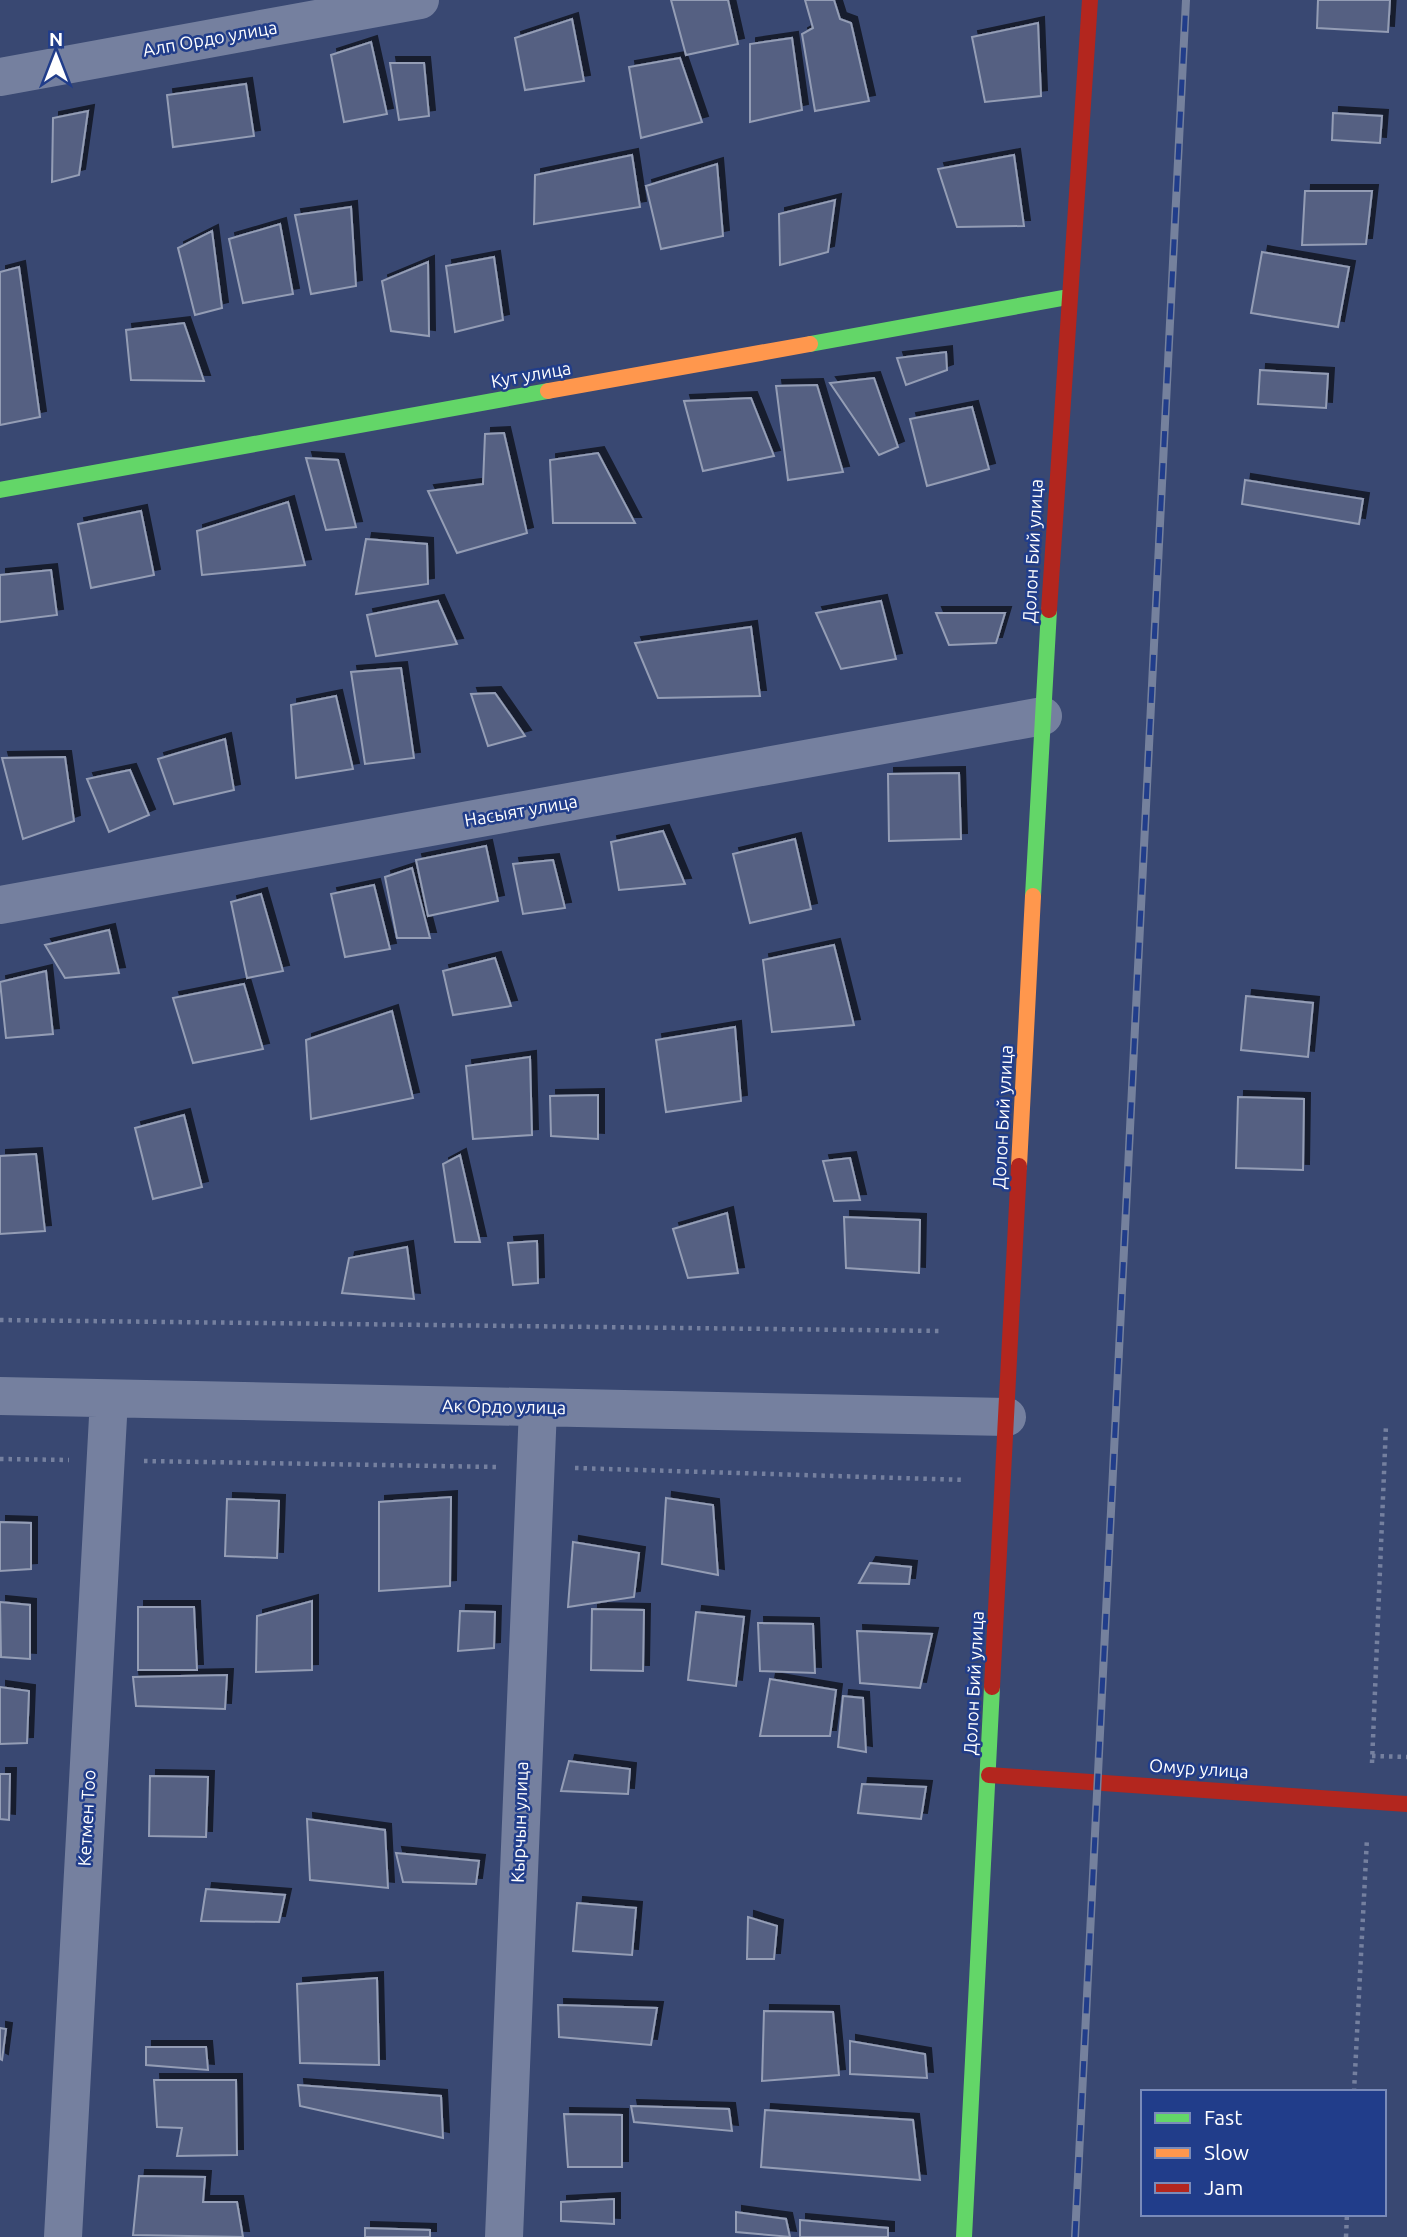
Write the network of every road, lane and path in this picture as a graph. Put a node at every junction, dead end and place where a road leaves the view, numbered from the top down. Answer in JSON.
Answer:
{"nodes":[{"id":1,"x":420,"y":0,"type":"edge"},
{"id":2,"x":1090,"y":0,"type":"edge"},
{"id":3,"x":0,"y":78,"type":"edge"},
{"id":4,"x":1068,"y":297,"type":"junction"},
{"id":5,"x":0,"y":490,"type":"edge"},
{"id":6,"x":1043,"y":716,"type":"junction"},
{"id":7,"x":0,"y":905,"type":"edge"},
{"id":8,"x":0,"y":1320,"type":"edge"},
{"id":9,"x":942,"y":1331,"type":"dead end"},
{"id":10,"x":0,"y":1396,"type":"edge"},
{"id":11,"x":110,"y":1399,"type":"junction"},
{"id":12,"x":538,"y":1408,"type":"junction"},
{"id":13,"x":1007,"y":1417,"type":"junction"},
{"id":14,"x":1386,"y":1424,"type":"dead end"},
{"id":15,"x":0,"y":1459,"type":"edge"},
{"id":16,"x":107,"y":1461,"type":"junction"},
{"id":17,"x":535,"y":1467,"type":"junction"},
{"id":18,"x":966,"y":1480,"type":"dead end"},
{"id":19,"x":1372,"y":1756,"type":"junction"},
{"id":20,"x":1407,"y":1757,"type":"edge"},
{"id":21,"x":989,"y":1775,"type":"junction"},
{"id":22,"x":1370,"y":1801,"type":"junction"},
{"id":23,"x":1407,"y":1804,"type":"edge"},
{"id":24,"x":1354,"y":2090,"type":"edge"},
{"id":25,"x":1347,"y":2216,"type":"edge"},
{"id":26,"x":63,"y":2237,"type":"edge"},
{"id":27,"x":504,"y":2237,"type":"edge"},
{"id":28,"x":964,"y":2237,"type":"edge"},
{"id":29,"x":1346,"y":2237,"type":"edge"}],
"edges":[{"from":1,"to":3,"type":"street","name":"Алп Ордо улица"},
{"from":2,"to":4,"type":"street","name":"Долон Бий улица"},
{"from":4,"to":5,"type":"street","name":"Кут улица"},
{"from":4,"to":6,"type":"street","name":"Долон Бий улица"},
{"from":6,"to":7,"type":"street","name":"Насыят улица"},
{"from":6,"to":13,"type":"street","name":"Долон Бий улица"},
{"from":8,"to":9,"type":"path"},
{"from":10,"to":11,"type":"street","name":"Ак Ордо улица"},
{"from":11,"to":12,"type":"street","name":"Ак Ордо улица"},
{"from":11,"to":16,"type":"street","name":"Кетмен Тоо"},
{"from":12,"to":13,"type":"street","name":"Ак Ордо улица"},
{"from":12,"to":17,"type":"street","name":"Кырчын улица"},
{"from":13,"to":21,"type":"street","name":"Долон Бий улица"},
{"from":14,"to":19,"type":"path"},
{"from":15,"to":16,"type":"path"},
{"from":16,"to":17,"type":"path"},
{"from":16,"to":26,"type":"street","name":"Кетмен Тоо"},
{"from":17,"to":18,"type":"path"},
{"from":17,"to":27,"type":"street","name":"Кырчын улица"},
{"from":19,"to":20,"type":"path"},
{"from":19,"to":22,"type":"path"},
{"from":21,"to":22,"type":"street","name":"Омур улица"},
{"from":21,"to":28,"type":"street","name":"Долон Бий улица"},
{"from":22,"to":23,"type":"street","name":"Омур улица"},
{"from":22,"to":24,"type":"path"},
{"from":25,"to":29,"type":"path"}]}
